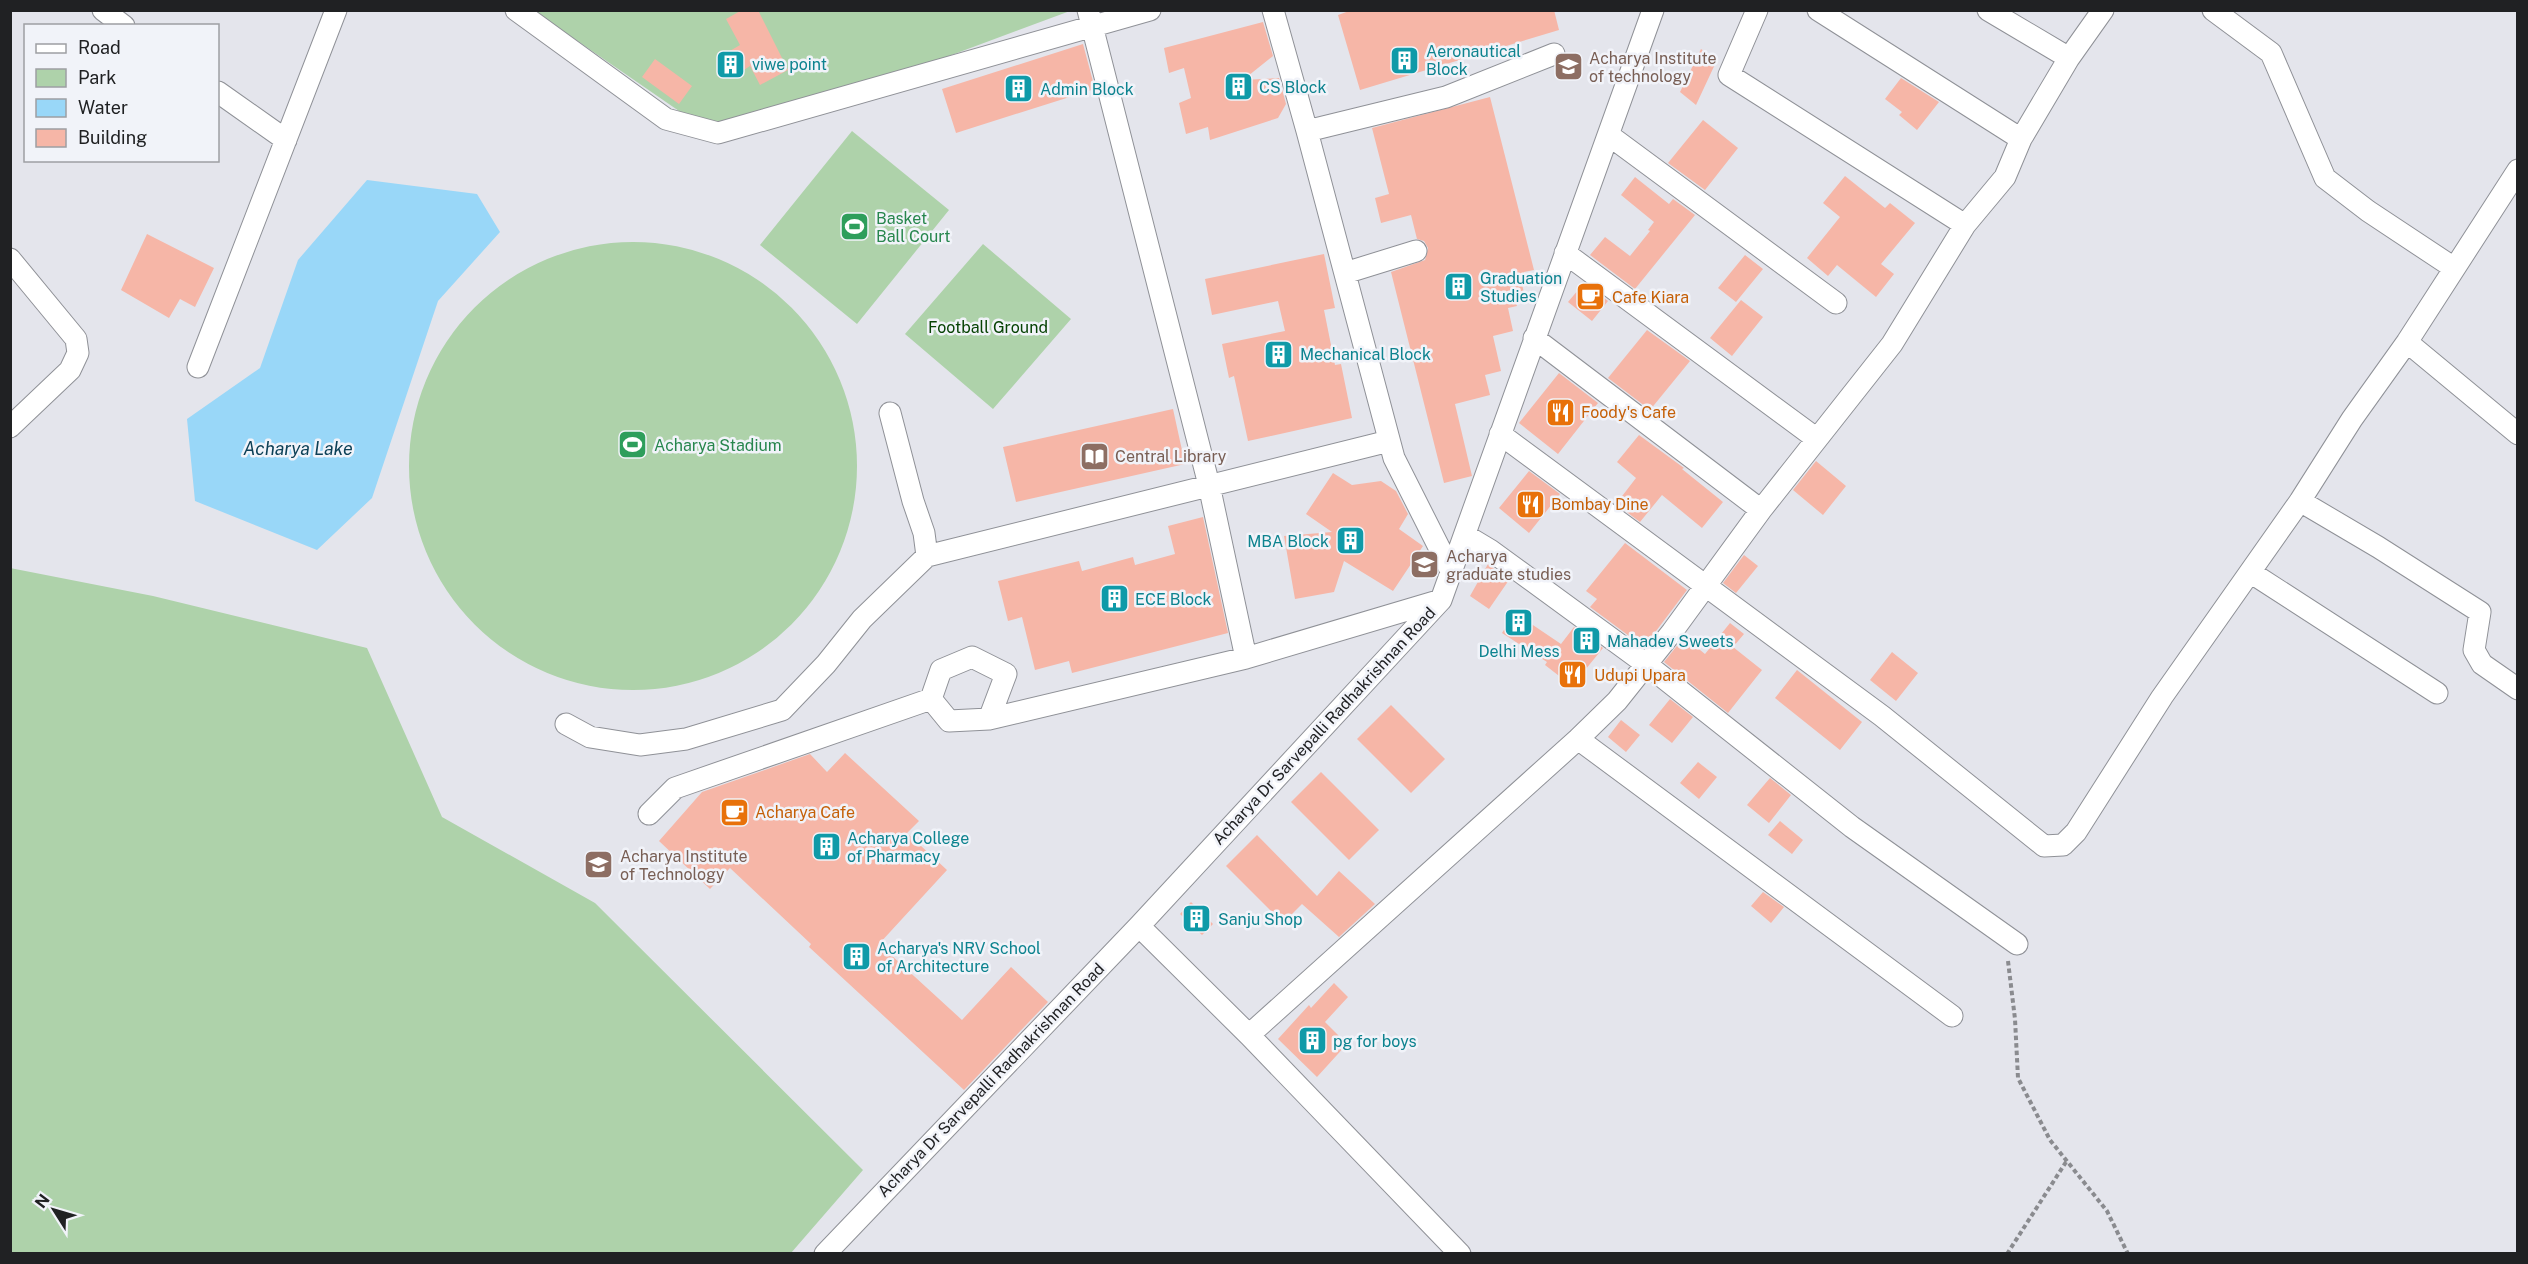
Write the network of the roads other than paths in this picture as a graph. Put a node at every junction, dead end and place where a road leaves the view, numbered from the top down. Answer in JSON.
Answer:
{"nodes":[{"id":1,"x":103,"y":10,"type":"edge"},
{"id":2,"x":336,"y":10,"type":"edge"},
{"id":3,"x":516,"y":10,"type":"edge"},
{"id":4,"x":1150,"y":10,"type":"edge"},
{"id":5,"x":1273,"y":10,"type":"edge"},
{"id":6,"x":1653,"y":10,"type":"edge"},
{"id":7,"x":1757,"y":10,"type":"edge"},
{"id":8,"x":1818,"y":10,"type":"edge"},
{"id":9,"x":1988,"y":10,"type":"edge"},
{"id":10,"x":2103,"y":10,"type":"edge"},
{"id":11,"x":2212,"y":10,"type":"edge"},
{"id":12,"x":1089,"y":18,"type":"edge"},
{"id":13,"x":121,"y":24,"type":"edge"},
{"id":14,"x":1554,"y":54,"type":"dead end"},
{"id":15,"x":2070,"y":58,"type":"junction"},
{"id":16,"x":219,"y":93,"type":"edge"},
{"id":17,"x":1307,"y":131,"type":"junction"},
{"id":18,"x":1610,"y":136,"type":"junction"},
{"id":19,"x":2021,"y":139,"type":"junction"},
{"id":20,"x":286,"y":140,"type":"junction"},
{"id":21,"x":2517,"y":170,"type":"edge"},
{"id":22,"x":1965,"y":225,"type":"junction"},
{"id":23,"x":1416,"y":250,"type":"dead end"},
{"id":24,"x":1565,"y":253,"type":"junction"},
{"id":25,"x":10,"y":259,"type":"edge"},
{"id":26,"x":2454,"y":268,"type":"junction"},
{"id":27,"x":1345,"y":273,"type":"junction"},
{"id":28,"x":1836,"y":303,"type":"dead end"},
{"id":29,"x":1534,"y":338,"type":"junction"},
{"id":30,"x":2407,"y":342,"type":"junction"},
{"id":31,"x":198,"y":367,"type":"dead end"},
{"id":32,"x":891,"y":413,"type":"dead end"},
{"id":33,"x":10,"y":427,"type":"edge"},
{"id":34,"x":1500,"y":434,"type":"junction"},
{"id":35,"x":2517,"y":434,"type":"edge"},
{"id":36,"x":1817,"y":439,"type":"junction"},
{"id":37,"x":1389,"y":441,"type":"junction"},
{"id":38,"x":1209,"y":485,"type":"junction"},
{"id":39,"x":2300,"y":501,"type":"junction"},
{"id":40,"x":1761,"y":510,"type":"junction"},
{"id":41,"x":1465,"y":535,"type":"junction"},
{"id":42,"x":927,"y":556,"type":"junction"},
{"id":43,"x":2250,"y":572,"type":"junction"},
{"id":44,"x":1452,"y":573,"type":"junction"},
{"id":45,"x":1705,"y":586,"type":"junction"},
{"id":46,"x":1441,"y":600,"type":"junction"},
{"id":47,"x":1246,"y":658,"type":"junction"},
{"id":48,"x":1646,"y":664,"type":"junction"},
{"id":49,"x":2517,"y":689,"type":"edge"},
{"id":50,"x":2437,"y":693,"type":"dead end"},
{"id":51,"x":931,"y":699,"type":"junction"},
{"id":52,"x":989,"y":719,"type":"junction"},
{"id":53,"x":566,"y":724,"type":"dead end"},
{"id":54,"x":1578,"y":740,"type":"junction"},
{"id":55,"x":649,"y":813,"type":"dead end"},
{"id":56,"x":1139,"y":926,"type":"junction"},
{"id":57,"x":2017,"y":944,"type":"road end"},
{"id":58,"x":1952,"y":1016,"type":"dead end"},
{"id":59,"x":1249,"y":1035,"type":"junction"},
{"id":60,"x":825,"y":1254,"type":"edge"},
{"id":61,"x":1460,"y":1254,"type":"edge"}],
"edges":[{"from":1,"to":13,"type":"street"},
{"from":2,"to":20,"type":"street"},
{"from":3,"to":12,"type":"street"},
{"from":4,"to":12,"type":"street"},
{"from":5,"to":17,"type":"street"},
{"from":6,"to":18,"type":"street","name":"Acharya Dr Sarvepalli Radhakrishnan Road"},
{"from":7,"to":22,"type":"street"},
{"from":8,"to":19,"type":"street"},
{"from":9,"to":15,"type":"street"},
{"from":10,"to":15,"type":"street"},
{"from":11,"to":26,"type":"street"},
{"from":12,"to":38,"type":"street"},
{"from":14,"to":17,"type":"street"},
{"from":15,"to":19,"type":"street"},
{"from":16,"to":20,"type":"street"},
{"from":17,"to":27,"type":"street"},
{"from":18,"to":24,"type":"street","name":"Acharya Dr Sarvepalli Radhakrishnan Road"},
{"from":18,"to":28,"type":"street"},
{"from":19,"to":22,"type":"street"},
{"from":20,"to":31,"type":"street"},
{"from":21,"to":26,"type":"street"},
{"from":22,"to":36,"type":"street"},
{"from":23,"to":27,"type":"street"},
{"from":24,"to":29,"type":"street","name":"Acharya Dr Sarvepalli Radhakrishnan Road"},
{"from":24,"to":36,"type":"street"},
{"from":25,"to":33,"type":"street"},
{"from":26,"to":30,"type":"street"},
{"from":27,"to":37,"type":"street"},
{"from":29,"to":34,"type":"street","name":"Acharya Dr Sarvepalli Radhakrishnan Road"},
{"from":29,"to":40,"type":"street"},
{"from":30,"to":35,"type":"street"},
{"from":30,"to":39,"type":"street"},
{"from":32,"to":42,"type":"street"},
{"from":34,"to":41,"type":"street","name":"Acharya Dr Sarvepalli Radhakrishnan Road"},
{"from":34,"to":45,"type":"street"},
{"from":36,"to":40,"type":"street"},
{"from":37,"to":38,"type":"street"},
{"from":37,"to":44,"type":"street"},
{"from":38,"to":42,"type":"street"},
{"from":38,"to":47,"type":"street"},
{"from":39,"to":43,"type":"street"},
{"from":39,"to":49,"type":"street"},
{"from":40,"to":45,"type":"street"},
{"from":41,"to":44,"type":"street","name":"Acharya Dr Sarvepalli Radhakrishnan Road"},
{"from":41,"to":48,"type":"street"},
{"from":42,"to":53,"type":"street"},
{"from":43,"to":45,"type":"street"},
{"from":43,"to":50,"type":"street"},
{"from":44,"to":46,"type":"street","name":"Acharya Dr Sarvepalli Radhakrishnan Road"},
{"from":45,"to":48,"type":"street"},
{"from":46,"to":47,"type":"street"},
{"from":46,"to":56,"type":"street","name":"Acharya Dr Sarvepalli Radhakrishnan Road"},
{"from":47,"to":52,"type":"street"},
{"from":48,"to":54,"type":"street"},
{"from":48,"to":57,"type":"street"},
{"from":51,"to":52,"type":"street"},
{"from":51,"to":52,"type":"street"},
{"from":51,"to":55,"type":"street"},
{"from":54,"to":58,"type":"street"},
{"from":54,"to":59,"type":"street"},
{"from":56,"to":59,"type":"street"},
{"from":56,"to":60,"type":"street","name":"Acharya Dr Sarvepalli Radhakrishnan Road"},
{"from":59,"to":61,"type":"street"}]}
